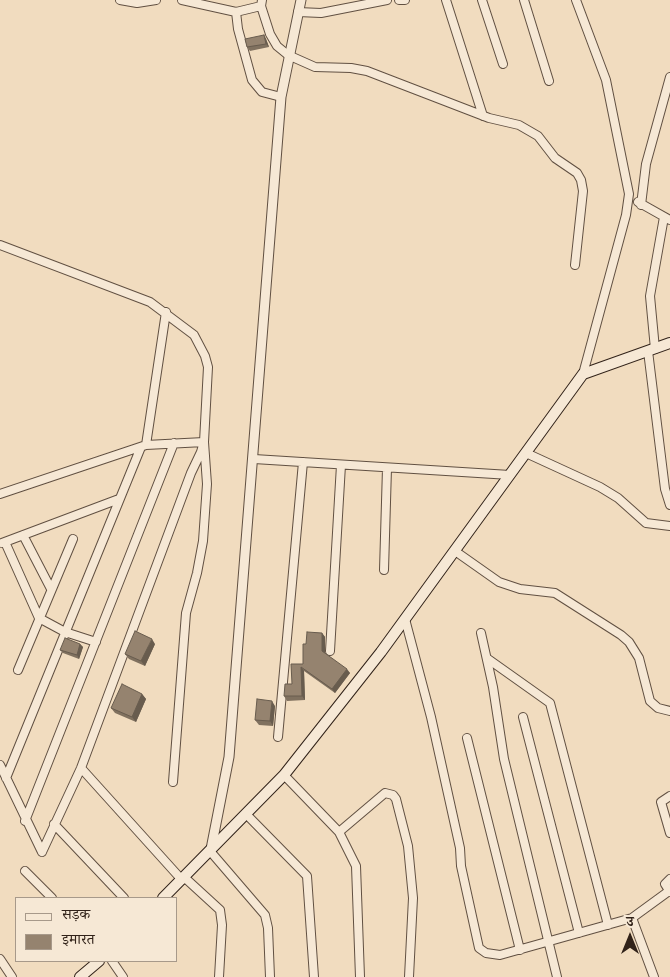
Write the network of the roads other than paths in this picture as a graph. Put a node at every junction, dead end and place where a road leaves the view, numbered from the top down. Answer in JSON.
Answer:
{"nodes":[{"id":1,"x":120,"y":0,"type":"edge"},
{"id":2,"x":156,"y":0,"type":"edge"},
{"id":3,"x":182,"y":0,"type":"edge"},
{"id":4,"x":301,"y":0,"type":"edge"},
{"id":5,"x":386,"y":0,"type":"edge"},
{"id":6,"x":399,"y":0,"type":"edge"},
{"id":7,"x":405,"y":0,"type":"edge"},
{"id":8,"x":446,"y":0,"type":"edge"},
{"id":9,"x":482,"y":0,"type":"edge"},
{"id":10,"x":524,"y":0,"type":"edge"},
{"id":11,"x":576,"y":0,"type":"edge"},
{"id":12,"x":262,"y":3,"type":"edge"},
{"id":13,"x":236,"y":12,"type":"junction"},
{"id":14,"x":298,"y":12,"type":"junction"},
{"id":15,"x":288,"y":56,"type":"junction"},
{"id":16,"x":503,"y":64,"type":"dead end"},
{"id":17,"x":670,"y":77,"type":"edge"},
{"id":18,"x":549,"y":81,"type":"dead end"},
{"id":19,"x":281,"y":97,"type":"junction"},
{"id":20,"x":483,"y":116,"type":"junction"},
{"id":21,"x":629,"y":194,"type":"junction"},
{"id":22,"x":640,"y":204,"type":"junction"},
{"id":23,"x":667,"y":218,"type":"edge"},
{"id":24,"x":0,"y":245,"type":"edge"},
{"id":25,"x":575,"y":265,"type":"dead end"},
{"id":26,"x":166,"y":312,"type":"junction"},
{"id":27,"x":670,"y":343,"type":"edge"},
{"id":28,"x":652,"y":350,"type":"junction"},
{"id":29,"x":583,"y":374,"type":"junction"},
{"id":30,"x":204,"y":442,"type":"junction"},
{"id":31,"x":174,"y":443,"type":"junction"},
{"id":32,"x":143,"y":446,"type":"junction"},
{"id":33,"x":526,"y":453,"type":"junction"},
{"id":34,"x":254,"y":459,"type":"junction"},
{"id":35,"x":303,"y":462,"type":"junction"},
{"id":36,"x":341,"y":465,"type":"junction"},
{"id":37,"x":387,"y":468,"type":"junction"},
{"id":38,"x":510,"y":475,"type":"junction"},
{"id":39,"x":0,"y":494,"type":"edge"},
{"id":40,"x":119,"y":498,"type":"junction"},
{"id":41,"x":670,"y":504,"type":"edge"},
{"id":42,"x":670,"y":526,"type":"edge"},
{"id":43,"x":23,"y":535,"type":"junction"},
{"id":44,"x":73,"y":539,"type":"dead end"},
{"id":45,"x":2,"y":543,"type":"edge"},
{"id":46,"x":455,"y":551,"type":"junction"},
{"id":47,"x":384,"y":570,"type":"dead end"},
{"id":48,"x":51,"y":589,"type":"junction"},
{"id":49,"x":38,"y":618,"type":"junction"},
{"id":50,"x":405,"y":620,"type":"junction"},
{"id":51,"x":65,"y":632,"type":"junction"},
{"id":52,"x":481,"y":633,"type":"dead end"},
{"id":53,"x":96,"y":642,"type":"junction"},
{"id":54,"x":330,"y":651,"type":"dead end"},
{"id":55,"x":488,"y":659,"type":"junction"},
{"id":56,"x":18,"y":670,"type":"dead end"},
{"id":57,"x":670,"y":712,"type":"edge"},
{"id":58,"x":523,"y":717,"type":"dead end"},
{"id":59,"x":278,"y":738,"type":"dead end"},
{"id":60,"x":467,"y":738,"type":"dead end"},
{"id":61,"x":0,"y":765,"type":"edge"},
{"id":62,"x":81,"y":768,"type":"junction"},
{"id":63,"x":284,"y":774,"type":"junction"},
{"id":64,"x":6,"y":778,"type":"junction"},
{"id":65,"x":173,"y":782,"type":"dead end"},
{"id":66,"x":670,"y":796,"type":"edge"},
{"id":67,"x":246,"y":814,"type":"junction"},
{"id":68,"x":25,"y":821,"type":"junction"},
{"id":69,"x":54,"y":824,"type":"junction"},
{"id":70,"x":339,"y":832,"type":"junction"},
{"id":71,"x":670,"y":833,"type":"edge"},
{"id":72,"x":211,"y":850,"type":"junction"},
{"id":73,"x":25,"y":871,"type":"dead end"},
{"id":74,"x":183,"y":878,"type":"junction"},
{"id":75,"x":670,"y":879,"type":"edge"},
{"id":76,"x":670,"y":892,"type":"edge"},
{"id":77,"x":51,"y":897,"type":"edge"},
{"id":78,"x":123,"y":897,"type":"edge"},
{"id":79,"x":164,"y":897,"type":"edge"},
{"id":80,"x":632,"y":918,"type":"junction"},
{"id":81,"x":608,"y":925,"type":"junction"},
{"id":82,"x":579,"y":933,"type":"junction"},
{"id":83,"x":549,"y":941,"type":"junction"},
{"id":84,"x":520,"y":950,"type":"junction"},
{"id":85,"x":0,"y":959,"type":"edge"},
{"id":86,"x":98,"y":962,"type":"edge"},
{"id":87,"x":113,"y":962,"type":"edge"},
{"id":88,"x":12,"y":977,"type":"edge"},
{"id":89,"x":80,"y":977,"type":"edge"},
{"id":90,"x":123,"y":977,"type":"edge"},
{"id":91,"x":219,"y":977,"type":"edge"},
{"id":92,"x":270,"y":977,"type":"edge"},
{"id":93,"x":314,"y":977,"type":"edge"},
{"id":94,"x":360,"y":977,"type":"edge"},
{"id":95,"x":409,"y":977,"type":"edge"},
{"id":96,"x":557,"y":977,"type":"edge"},
{"id":97,"x":654,"y":977,"type":"edge"}],
"edges":[{"from":1,"to":2,"type":"street"},
{"from":3,"to":13,"type":"street"},
{"from":4,"to":14,"type":"street"},
{"from":5,"to":14,"type":"street"},
{"from":6,"to":7,"type":"street"},
{"from":8,"to":20,"type":"street"},
{"from":9,"to":16,"type":"street"},
{"from":10,"to":18,"type":"street"},
{"from":11,"to":21,"type":"street"},
{"from":12,"to":13,"type":"street"},
{"from":12,"to":15,"type":"street"},
{"from":13,"to":19,"type":"street"},
{"from":14,"to":15,"type":"street"},
{"from":15,"to":19,"type":"street"},
{"from":15,"to":20,"type":"street"},
{"from":17,"to":22,"type":"street"},
{"from":19,"to":34,"type":"street"},
{"from":20,"to":25,"type":"street"},
{"from":21,"to":22,"type":"street"},
{"from":21,"to":29,"type":"street"},
{"from":22,"to":23,"type":"street"},
{"from":23,"to":28,"type":"street"},
{"from":24,"to":26,"type":"street"},
{"from":26,"to":30,"type":"street"},
{"from":26,"to":32,"type":"street"},
{"from":27,"to":28,"type":"main road"},
{"from":28,"to":29,"type":"main road"},
{"from":28,"to":41,"type":"street"},
{"from":29,"to":33,"type":"main road"},
{"from":30,"to":31,"type":"street"},
{"from":30,"to":62,"type":"street"},
{"from":30,"to":65,"type":"street"},
{"from":31,"to":32,"type":"street"},
{"from":31,"to":53,"type":"street"},
{"from":32,"to":39,"type":"street"},
{"from":32,"to":40,"type":"street"},
{"from":33,"to":38,"type":"main road"},
{"from":33,"to":42,"type":"street"},
{"from":34,"to":35,"type":"street"},
{"from":34,"to":72,"type":"street"},
{"from":35,"to":36,"type":"street"},
{"from":35,"to":59,"type":"street"},
{"from":36,"to":37,"type":"street"},
{"from":36,"to":54,"type":"street"},
{"from":37,"to":38,"type":"street"},
{"from":37,"to":47,"type":"street"},
{"from":38,"to":46,"type":"main road"},
{"from":40,"to":43,"type":"street"},
{"from":40,"to":51,"type":"street"},
{"from":43,"to":45,"type":"street"},
{"from":43,"to":48,"type":"street"},
{"from":44,"to":48,"type":"street"},
{"from":45,"to":49,"type":"street"},
{"from":46,"to":50,"type":"main road"},
{"from":46,"to":57,"type":"street"},
{"from":48,"to":49,"type":"street"},
{"from":49,"to":51,"type":"street"},
{"from":49,"to":56,"type":"street"},
{"from":50,"to":63,"type":"main road"},
{"from":50,"to":84,"type":"street"},
{"from":51,"to":53,"type":"street"},
{"from":51,"to":64,"type":"street"},
{"from":52,"to":55,"type":"street"},
{"from":53,"to":68,"type":"street"},
{"from":55,"to":81,"type":"street"},
{"from":55,"to":83,"type":"street"},
{"from":58,"to":82,"type":"street"},
{"from":60,"to":84,"type":"street"},
{"from":61,"to":64,"type":"street"},
{"from":62,"to":69,"type":"street"},
{"from":62,"to":74,"type":"street"},
{"from":63,"to":67,"type":"main road"},
{"from":63,"to":70,"type":"street"},
{"from":64,"to":68,"type":"street"},
{"from":66,"to":71,"type":"street"},
{"from":67,"to":72,"type":"main road"},
{"from":67,"to":93,"type":"street"},
{"from":68,"to":69,"type":"street"},
{"from":69,"to":78,"type":"street"},
{"from":70,"to":94,"type":"street"},
{"from":70,"to":95,"type":"street"},
{"from":72,"to":74,"type":"main road"},
{"from":72,"to":92,"type":"street"},
{"from":73,"to":77,"type":"street"},
{"from":74,"to":79,"type":"main road"},
{"from":74,"to":91,"type":"street"},
{"from":75,"to":76,"type":"street"},
{"from":76,"to":80,"type":"street"},
{"from":80,"to":81,"type":"street"},
{"from":80,"to":97,"type":"street"},
{"from":81,"to":82,"type":"street"},
{"from":82,"to":83,"type":"street"},
{"from":83,"to":84,"type":"street"},
{"from":83,"to":96,"type":"street"},
{"from":85,"to":88,"type":"street"},
{"from":86,"to":89,"type":"main road"},
{"from":87,"to":90,"type":"street"}]}
